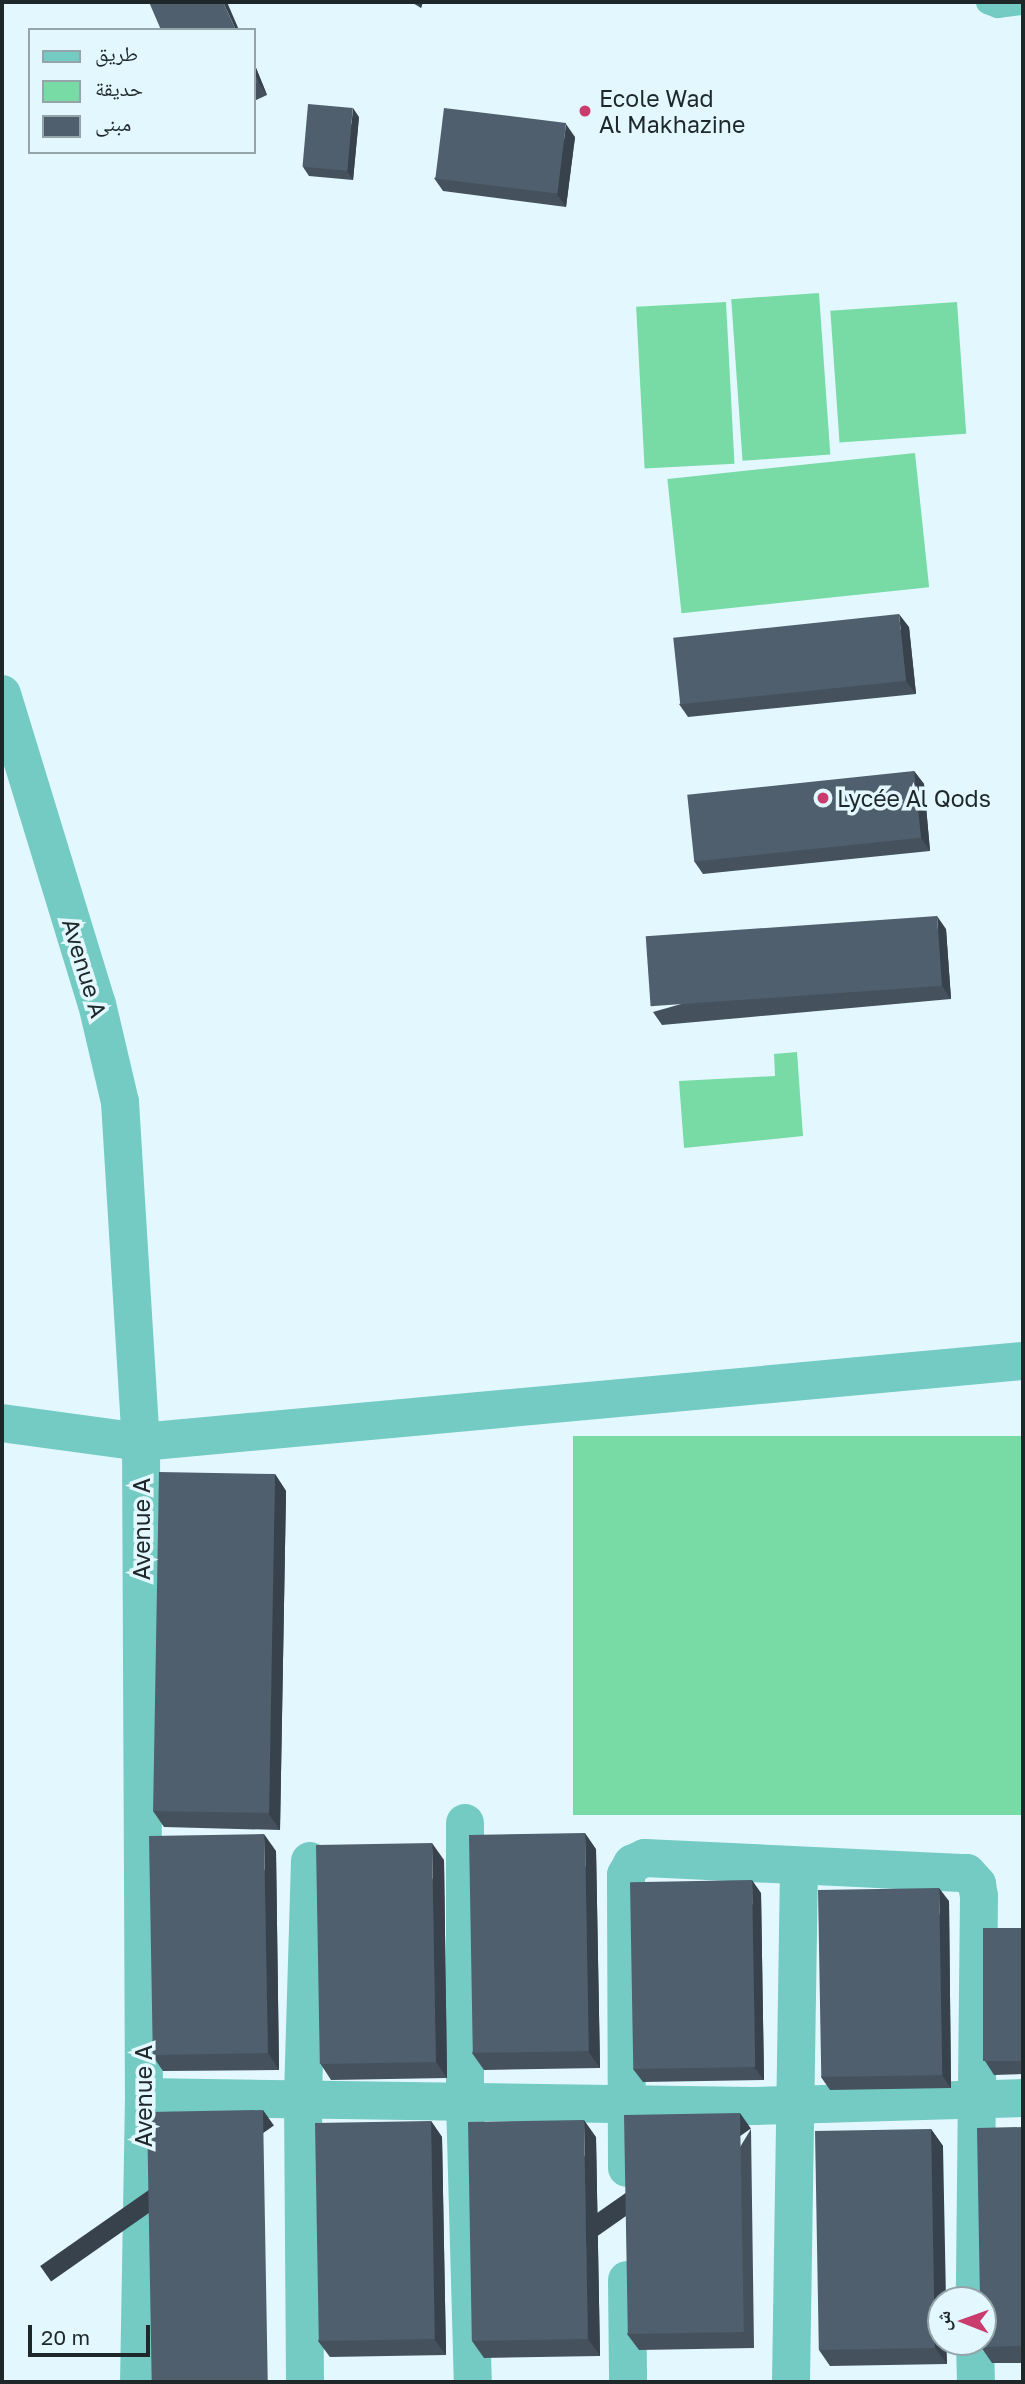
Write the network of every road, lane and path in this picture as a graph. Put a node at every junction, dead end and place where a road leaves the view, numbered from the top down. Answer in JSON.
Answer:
{"nodes":[{"id":1,"x":987,"y":2,"type":"edge"},
{"id":2,"x":1023,"y":3,"type":"edge"},
{"id":3,"x":2,"y":694,"type":"edge"},
{"id":4,"x":1023,"y":1361,"type":"edge"},
{"id":5,"x":2,"y":1423,"type":"edge"},
{"id":6,"x":141,"y":1441,"type":"junction"},
{"id":7,"x":465,"y":1823,"type":"dead end"},
{"id":8,"x":310,"y":1861,"type":"dead end"},
{"id":9,"x":799,"y":1866,"type":"junction"},
{"id":10,"x":303,"y":2096,"type":"junction"},
{"id":11,"x":144,"y":2097,"type":"junction"},
{"id":12,"x":1023,"y":2098,"type":"edge"},
{"id":13,"x":974,"y":2100,"type":"junction"},
{"id":14,"x":465,"y":2102,"type":"junction"},
{"id":15,"x":627,"y":2103,"type":"junction"},
{"id":16,"x":795,"y":2105,"type":"junction"},
{"id":17,"x":627,"y":2201,"type":"edge"},
{"id":18,"x":627,"y":2243,"type":"edge"},
{"id":19,"x":975,"y":2286,"type":"edge"},
{"id":20,"x":975,"y":2356,"type":"edge"},
{"id":21,"x":139,"y":2382,"type":"edge"},
{"id":22,"x":304,"y":2382,"type":"edge"},
{"id":23,"x":473,"y":2382,"type":"edge"},
{"id":24,"x":628,"y":2382,"type":"edge"},
{"id":25,"x":791,"y":2382,"type":"edge"},
{"id":26,"x":976,"y":2382,"type":"edge"}],
"edges":[{"from":1,"to":2,"type":"lane"},
{"from":3,"to":6,"type":"street","name":"Avenue A"},
{"from":4,"to":6,"type":"street"},
{"from":5,"to":6,"type":"street"},
{"from":6,"to":11,"type":"street","name":"Avenue A"},
{"from":7,"to":14,"type":"street"},
{"from":8,"to":10,"type":"street"},
{"from":9,"to":13,"type":"street"},
{"from":9,"to":15,"type":"street"},
{"from":9,"to":16,"type":"street"},
{"from":10,"to":11,"type":"street"},
{"from":10,"to":14,"type":"street"},
{"from":10,"to":22,"type":"street"},
{"from":11,"to":21,"type":"street","name":"Avenue A"},
{"from":12,"to":13,"type":"street"},
{"from":13,"to":16,"type":"street"},
{"from":13,"to":19,"type":"street"},
{"from":14,"to":15,"type":"street"},
{"from":14,"to":23,"type":"street"},
{"from":15,"to":16,"type":"street"},
{"from":15,"to":17,"type":"street"},
{"from":16,"to":25,"type":"street"},
{"from":18,"to":24,"type":"street"},
{"from":20,"to":26,"type":"street"}]}
